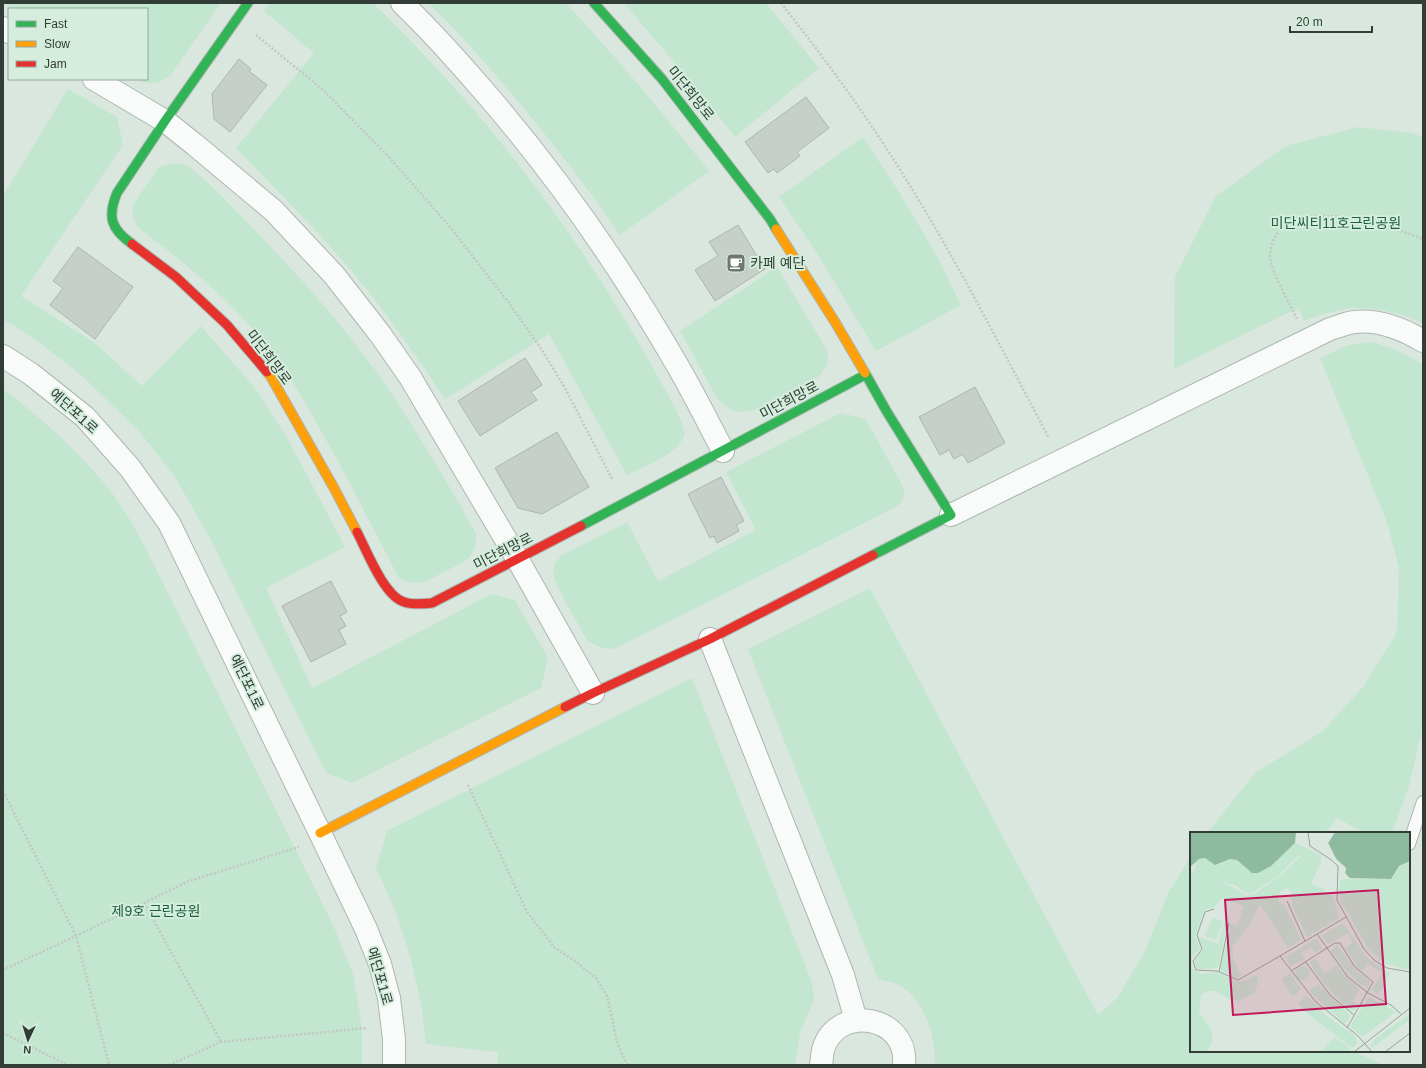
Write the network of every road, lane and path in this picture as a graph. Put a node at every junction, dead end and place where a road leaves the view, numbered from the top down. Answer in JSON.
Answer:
{"nodes":[{"id":1,"x":248,"y":3,"type":"edge"},
{"id":2,"x":402,"y":3,"type":"edge"},
{"id":3,"x":594,"y":3,"type":"edge"},
{"id":4,"x":781,"y":3,"type":"edge"},
{"id":5,"x":254,"y":33,"type":"dead end"},
{"id":6,"x":96,"y":80,"type":"edge"},
{"id":7,"x":165,"y":121,"type":"junction"},
{"id":8,"x":1423,"y":239,"type":"edge"},
{"id":9,"x":1298,"y":322,"type":"dead end"},
{"id":10,"x":1423,"y":341,"type":"edge"},
{"id":11,"x":3,"y":356,"type":"edge"},
{"id":12,"x":865,"y":375,"type":"junction"},
{"id":13,"x":1050,"y":440,"type":"dead end"},
{"id":14,"x":724,"y":451,"type":"junction"},
{"id":15,"x":615,"y":485,"type":"dead end"},
{"id":16,"x":951,"y":515,"type":"junction"},
{"id":17,"x":518,"y":560,"type":"junction"},
{"id":18,"x":710,"y":639,"type":"junction"},
{"id":19,"x":593,"y":693,"type":"junction"},
{"id":20,"x":467,"y":783,"type":"dead end"},
{"id":21,"x":3,"y":791,"type":"edge"},
{"id":22,"x":1423,"y":802,"type":"edge"},
{"id":23,"x":320,"y":832,"type":"junction"},
{"id":24,"x":1410,"y":841,"type":"edge"},
{"id":25,"x":303,"y":846,"type":"dead end"},
{"id":26,"x":144,"y":903,"type":"junction"},
{"id":27,"x":76,"y":936,"type":"junction"},
{"id":28,"x":3,"y":970,"type":"edge"},
{"id":29,"x":856,"y":1020,"type":"junction"},
{"id":30,"x":370,"y":1027,"type":"dead end"},
{"id":31,"x":3,"y":1033,"type":"edge"},
{"id":32,"x":221,"y":1042,"type":"junction"},
{"id":33,"x":68,"y":1065,"type":"edge"},
{"id":34,"x":109,"y":1065,"type":"edge"},
{"id":35,"x":169,"y":1065,"type":"edge"},
{"id":36,"x":394,"y":1065,"type":"edge"},
{"id":37,"x":627,"y":1065,"type":"edge"},
{"id":38,"x":822,"y":1065,"type":"edge"},
{"id":39,"x":904,"y":1065,"type":"edge"}],
"edges":[{"from":1,"to":7,"type":"street","name":"미단희망로"},
{"from":2,"to":14,"type":"street"},
{"from":3,"to":12,"type":"street","name":"미단희망로"},
{"from":4,"to":13,"type":"path"},
{"from":5,"to":15,"type":"path"},
{"from":6,"to":7,"type":"street"},
{"from":7,"to":17,"type":"street"},
{"from":7,"to":17,"type":"street","name":"미단희망로"},
{"from":8,"to":9,"type":"path"},
{"from":10,"to":16,"type":"street"},
{"from":11,"to":23,"type":"street","name":"예단포1로"},
{"from":12,"to":14,"type":"street","name":"미단희망로"},
{"from":12,"to":16,"type":"street"},
{"from":14,"to":17,"type":"street","name":"미단희망로"},
{"from":16,"to":18,"type":"street"},
{"from":17,"to":19,"type":"street"},
{"from":18,"to":19,"type":"street"},
{"from":18,"to":29,"type":"street"},
{"from":19,"to":23,"type":"street"},
{"from":20,"to":37,"type":"path"},
{"from":21,"to":27,"type":"path"},
{"from":22,"to":24,"type":"lane"},
{"from":23,"to":36,"type":"street","name":"예단포1로"},
{"from":25,"to":26,"type":"path"},
{"from":26,"to":27,"type":"path"},
{"from":26,"to":32,"type":"path"},
{"from":27,"to":28,"type":"path"},
{"from":27,"to":34,"type":"path"},
{"from":29,"to":38,"type":"street"},
{"from":29,"to":39,"type":"street"},
{"from":30,"to":32,"type":"path"},
{"from":31,"to":33,"type":"path"},
{"from":32,"to":35,"type":"path"}]}
